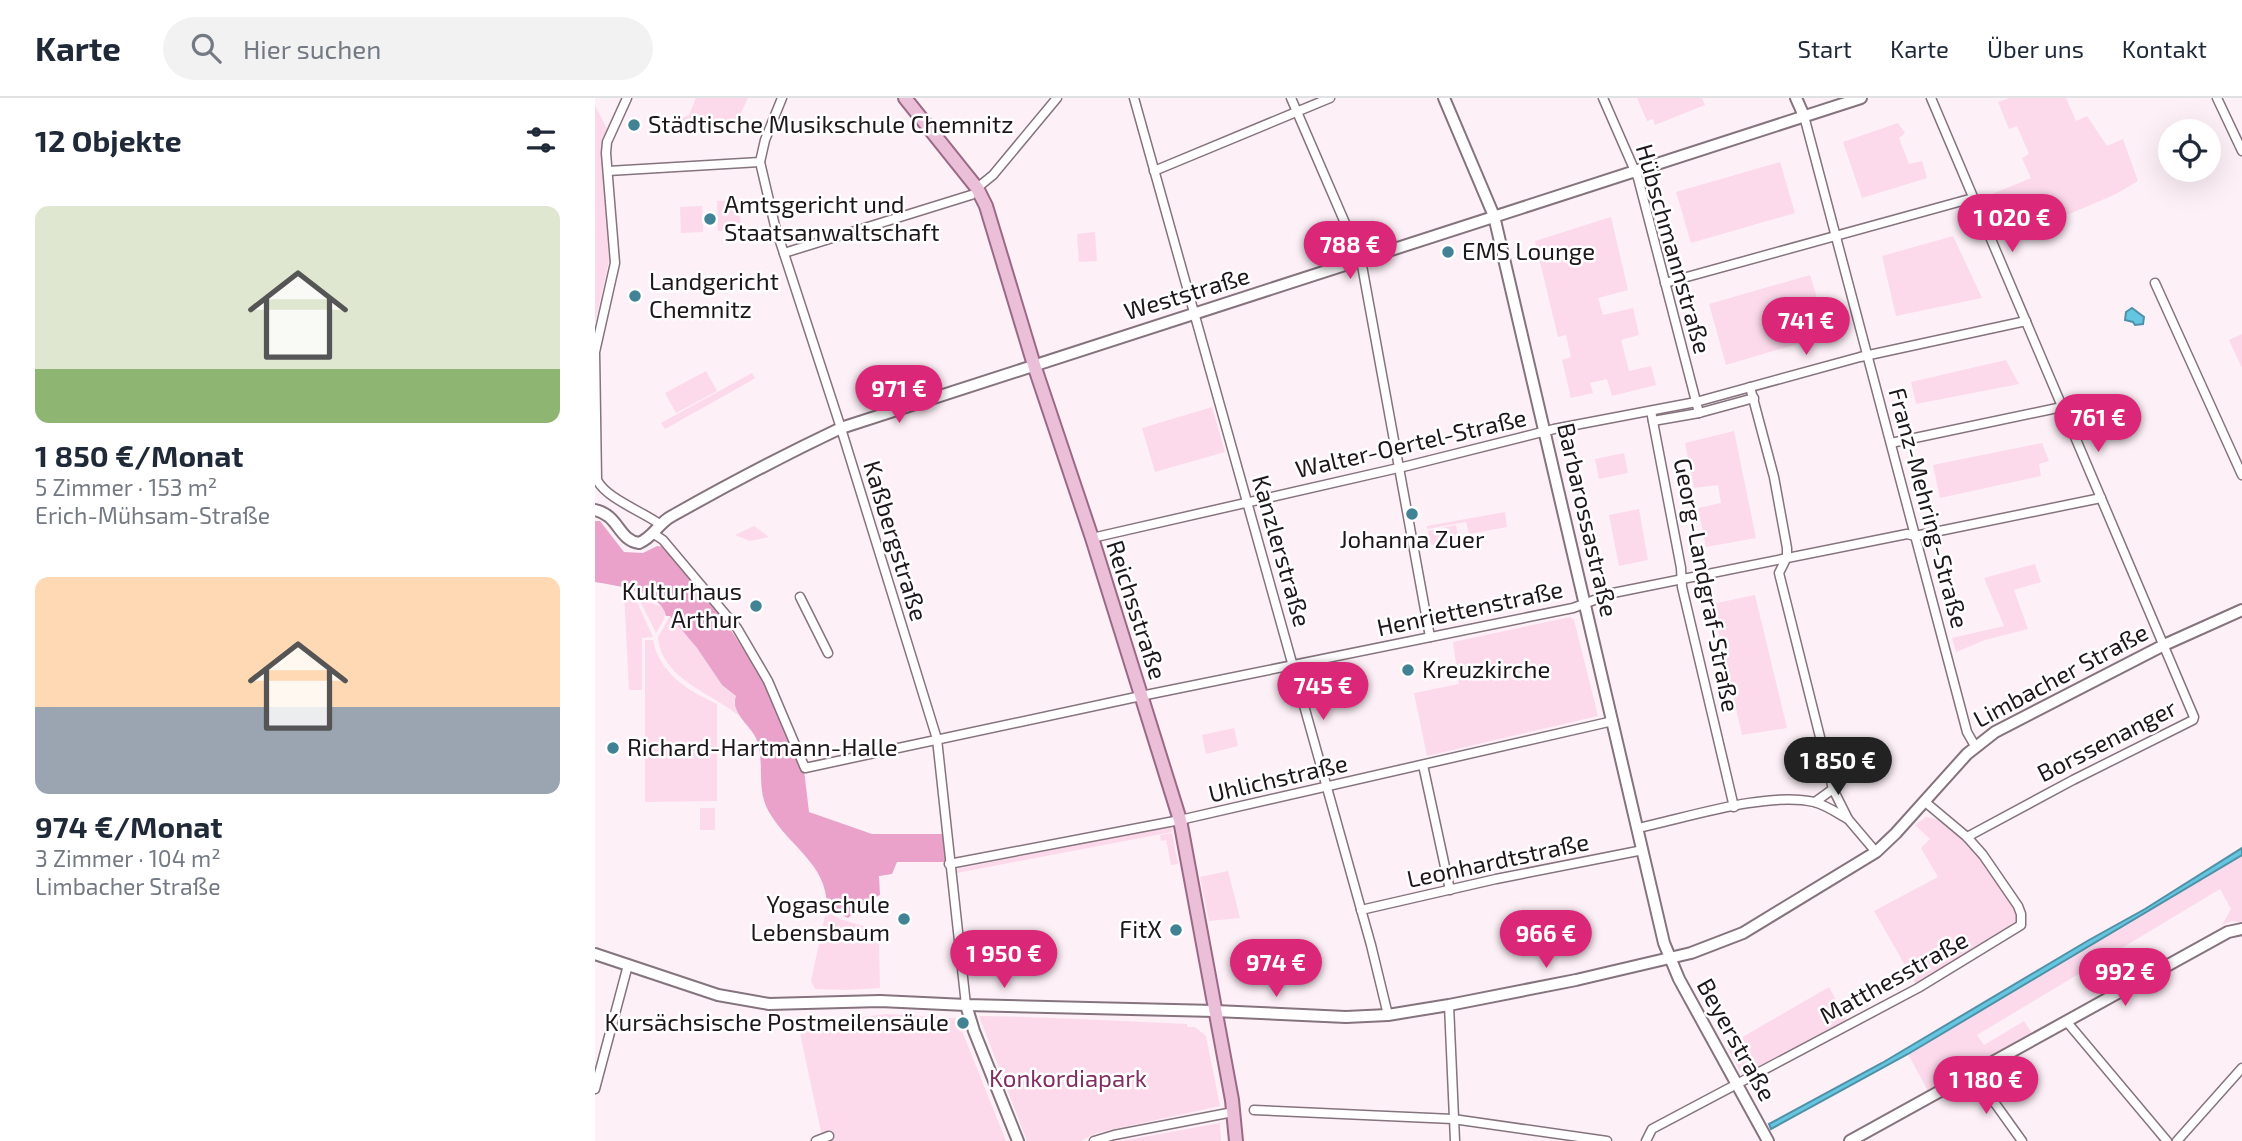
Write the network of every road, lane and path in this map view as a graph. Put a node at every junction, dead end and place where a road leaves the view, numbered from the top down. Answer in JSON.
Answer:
{"nodes":[{"id":1,"x":627,"y":98,"type":"edge"},
{"id":2,"x":782,"y":98,"type":"edge"},
{"id":3,"x":905,"y":98,"type":"edge"},
{"id":4,"x":1057,"y":98,"type":"edge"},
{"id":5,"x":1134,"y":98,"type":"edge"},
{"id":6,"x":1291,"y":98,"type":"edge"},
{"id":7,"x":1330,"y":98,"type":"edge"},
{"id":8,"x":1444,"y":98,"type":"edge"},
{"id":9,"x":1603,"y":98,"type":"edge"},
{"id":10,"x":1796,"y":98,"type":"edge"},
{"id":11,"x":1861,"y":98,"type":"edge"},
{"id":12,"x":1931,"y":98,"type":"edge"},
{"id":13,"x":2217,"y":98,"type":"edge"},
{"id":14,"x":1297,"y":112,"type":"junction"},
{"id":15,"x":1804,"y":116,"type":"junction"},
{"id":16,"x":2241,"y":148,"type":"edge"},
{"id":17,"x":760,"y":162,"type":"junction"},
{"id":18,"x":608,"y":171,"type":"junction"},
{"id":19,"x":1154,"y":171,"type":"junction"},
{"id":20,"x":1635,"y":171,"type":"junction"},
{"id":21,"x":974,"y":192,"type":"junction"},
{"id":22,"x":1973,"y":198,"type":"junction"},
{"id":23,"x":1494,"y":216,"type":"junction"},
{"id":24,"x":1837,"y":236,"type":"junction"},
{"id":25,"x":785,"y":253,"type":"junction"},
{"id":26,"x":1361,"y":260,"type":"junction"},
{"id":27,"x":2155,"y":283,"type":"dead end"},
{"id":28,"x":1665,"y":284,"type":"junction"},
{"id":29,"x":1195,"y":314,"type":"junction"},
{"id":30,"x":2026,"y":321,"type":"junction"},
{"id":31,"x":1868,"y":356,"type":"junction"},
{"id":32,"x":1034,"y":365,"type":"junction"},
{"id":33,"x":1750,"y":387,"type":"junction"},
{"id":34,"x":1754,"y":398,"type":"junction"},
{"id":35,"x":1696,"y":402,"type":"junction"},
{"id":36,"x":2062,"y":407,"type":"junction"},
{"id":37,"x":1651,"y":411,"type":"junction"},
{"id":38,"x":1699,"y":413,"type":"junction"},
{"id":39,"x":1653,"y":421,"type":"junction"},
{"id":40,"x":841,"y":428,"type":"junction"},
{"id":41,"x":1545,"y":432,"type":"junction"},
{"id":42,"x":1891,"y":443,"type":"junction"},
{"id":43,"x":1398,"y":468,"type":"junction"},
{"id":44,"x":2242,"y":475,"type":"edge"},
{"id":45,"x":2101,"y":498,"type":"junction"},
{"id":46,"x":1247,"y":502,"type":"junction"},
{"id":47,"x":595,"y":510,"type":"edge"},
{"id":48,"x":657,"y":529,"type":"junction"},
{"id":49,"x":1915,"y":536,"type":"junction"},
{"id":50,"x":1092,"y":538,"type":"junction"},
{"id":51,"x":1787,"y":557,"type":"junction"},
{"id":52,"x":1682,"y":579,"type":"junction"},
{"id":53,"x":800,"y":597,"type":"dead end"},
{"id":54,"x":1585,"y":603,"type":"junction"},
{"id":55,"x":2242,"y":610,"type":"edge"},
{"id":56,"x":1430,"y":637,"type":"junction"},
{"id":57,"x":2164,"y":645,"type":"junction"},
{"id":58,"x":828,"y":653,"type":"dead end"},
{"id":59,"x":1293,"y":665,"type":"junction"},
{"id":60,"x":1141,"y":696,"type":"junction"},
{"id":61,"x":1613,"y":721,"type":"junction"},
{"id":62,"x":937,"y":739,"type":"junction"},
{"id":63,"x":1975,"y":746,"type":"junction"},
{"id":64,"x":1423,"y":765,"type":"junction"},
{"id":65,"x":1327,"y":787,"type":"junction"},
{"id":66,"x":1833,"y":789,"type":"junction"},
{"id":67,"x":1924,"y":801,"type":"junction"},
{"id":68,"x":1815,"y":802,"type":"junction"},
{"id":69,"x":1734,"y":807,"type":"junction"},
{"id":70,"x":1848,"y":819,"type":"junction"},
{"id":71,"x":1180,"y":820,"type":"junction"},
{"id":72,"x":1638,"y":828,"type":"junction"},
{"id":73,"x":1966,"y":836,"type":"junction"},
{"id":74,"x":1643,"y":850,"type":"junction"},
{"id":75,"x":1875,"y":852,"type":"junction"},
{"id":76,"x":949,"y":864,"type":"junction"},
{"id":77,"x":1450,"y":890,"type":"junction"},
{"id":78,"x":1361,"y":910,"type":"junction"},
{"id":79,"x":2242,"y":929,"type":"edge"},
{"id":80,"x":595,"y":954,"type":"edge"},
{"id":81,"x":1670,"y":958,"type":"junction"},
{"id":82,"x":628,"y":965,"type":"junction"},
{"id":83,"x":1449,"y":1005,"type":"junction"},
{"id":84,"x":966,"y":1006,"type":"junction"},
{"id":85,"x":1215,"y":1011,"type":"junction"},
{"id":86,"x":1388,"y":1015,"type":"junction"},
{"id":87,"x":2067,"y":1022,"type":"junction"},
{"id":88,"x":2242,"y":1068,"type":"edge"},
{"id":89,"x":1974,"y":1074,"type":"junction"},
{"id":90,"x":1737,"y":1086,"type":"junction"},
{"id":91,"x":595,"y":1089,"type":"edge"},
{"id":92,"x":1254,"y":1110,"type":"dead end"},
{"id":93,"x":1233,"y":1112,"type":"junction"},
{"id":94,"x":1453,"y":1119,"type":"junction"},
{"id":95,"x":1764,"y":1134,"type":"edge"},
{"id":96,"x":829,"y":1136,"type":"dead end"},
{"id":97,"x":815,"y":1141,"type":"edge"},
{"id":98,"x":1017,"y":1141,"type":"edge"},
{"id":99,"x":1094,"y":1141,"type":"edge"},
{"id":100,"x":1236,"y":1141,"type":"edge"},
{"id":101,"x":1455,"y":1141,"type":"edge"},
{"id":102,"x":1607,"y":1141,"type":"edge"},
{"id":103,"x":1646,"y":1141,"type":"edge"},
{"id":104,"x":1850,"y":1141,"type":"edge"},
{"id":105,"x":2022,"y":1141,"type":"edge"},
{"id":106,"x":2167,"y":1141,"type":"edge"},
{"id":107,"x":2177,"y":1141,"type":"edge"}],
"edges":[{"from":1,"to":18,"type":"street"},
{"from":2,"to":17,"type":"street","name":"Kaßbergstraße"},
{"from":3,"to":21,"type":"main road","name":"Reichsstraße"},
{"from":4,"to":21,"type":"street"},
{"from":5,"to":19,"type":"street","name":"Kanzlerstraße"},
{"from":6,"to":14,"type":"street"},
{"from":7,"to":14,"type":"street"},
{"from":8,"to":23,"type":"street","name":"Barbarossastraße"},
{"from":9,"to":20,"type":"street","name":"Hübschmannstraße"},
{"from":10,"to":15,"type":"street"},
{"from":11,"to":15,"type":"street","name":"Weststraße"},
{"from":12,"to":22,"type":"street"},
{"from":13,"to":16,"type":"street"},
{"from":14,"to":19,"type":"street"},
{"from":14,"to":26,"type":"street"},
{"from":15,"to":20,"type":"street","name":"Weststraße"},
{"from":15,"to":24,"type":"street","name":"Franz-Mehring-Straße"},
{"from":17,"to":18,"type":"street"},
{"from":17,"to":25,"type":"street","name":"Kaßbergstraße"},
{"from":18,"to":48,"type":"street"},
{"from":19,"to":29,"type":"street","name":"Kanzlerstraße"},
{"from":20,"to":23,"type":"street","name":"Weststraße"},
{"from":20,"to":28,"type":"street","name":"Hübschmannstraße"},
{"from":21,"to":25,"type":"street"},
{"from":21,"to":32,"type":"main road","name":"Reichsstraße"},
{"from":22,"to":24,"type":"street"},
{"from":22,"to":30,"type":"street"},
{"from":23,"to":26,"type":"street","name":"Weststraße"},
{"from":23,"to":41,"type":"street","name":"Barbarossastraße"},
{"from":24,"to":28,"type":"street"},
{"from":24,"to":31,"type":"street","name":"Franz-Mehring-Straße"},
{"from":25,"to":40,"type":"street","name":"Kaßbergstraße"},
{"from":26,"to":29,"type":"street","name":"Weststraße"},
{"from":26,"to":43,"type":"street"},
{"from":27,"to":44,"type":"street"},
{"from":28,"to":35,"type":"street","name":"Hübschmannstraße"},
{"from":29,"to":32,"type":"street","name":"Weststraße"},
{"from":29,"to":46,"type":"street","name":"Kanzlerstraße"},
{"from":30,"to":31,"type":"street","name":"Walter-Oertel-Straße"},
{"from":30,"to":36,"type":"street"},
{"from":31,"to":33,"type":"street","name":"Walter-Oertel-Straße"},
{"from":31,"to":42,"type":"street","name":"Franz-Mehring-Straße"},
{"from":32,"to":40,"type":"street","name":"Weststraße"},
{"from":32,"to":50,"type":"main road","name":"Reichsstraße"},
{"from":33,"to":34,"type":"street"},
{"from":33,"to":35,"type":"street","name":"Walter-Oertel-Straße"},
{"from":34,"to":38,"type":"street"},
{"from":34,"to":51,"type":"street"},
{"from":35,"to":37,"type":"street","name":"Walter-Oertel-Straße"},
{"from":35,"to":38,"type":"street","name":"Hübschmannstraße"},
{"from":36,"to":42,"type":"street"},
{"from":36,"to":45,"type":"street"},
{"from":37,"to":39,"type":"street","name":"Georg-Landgraf-Straße"},
{"from":37,"to":41,"type":"street","name":"Walter-Oertel-Straße"},
{"from":38,"to":39,"type":"street"},
{"from":39,"to":52,"type":"street","name":"Georg-Landgraf-Straße"},
{"from":40,"to":48,"type":"street","name":"Weststraße"},
{"from":40,"to":62,"type":"street","name":"Kaßbergstraße"},
{"from":41,"to":43,"type":"street","name":"Walter-Oertel-Straße"},
{"from":41,"to":54,"type":"street","name":"Barbarossastraße"},
{"from":42,"to":49,"type":"street","name":"Franz-Mehring-Straße"},
{"from":43,"to":46,"type":"street","name":"Walter-Oertel-Straße"},
{"from":43,"to":56,"type":"street"},
{"from":45,"to":49,"type":"street","name":"Henriettenstraße"},
{"from":45,"to":57,"type":"street"},
{"from":46,"to":50,"type":"street","name":"Walter-Oertel-Straße"},
{"from":46,"to":59,"type":"street","name":"Kanzlerstraße"},
{"from":47,"to":48,"type":"street"},
{"from":48,"to":62,"type":"street","name":"Henriettenstraße"},
{"from":49,"to":51,"type":"street","name":"Henriettenstraße"},
{"from":49,"to":63,"type":"street","name":"Franz-Mehring-Straße"},
{"from":50,"to":60,"type":"main road","name":"Reichsstraße"},
{"from":51,"to":52,"type":"street","name":"Henriettenstraße"},
{"from":51,"to":66,"type":"street"},
{"from":52,"to":54,"type":"street","name":"Henriettenstraße"},
{"from":52,"to":69,"type":"street","name":"Georg-Landgraf-Straße"},
{"from":53,"to":58,"type":"street"},
{"from":54,"to":56,"type":"street","name":"Henriettenstraße"},
{"from":54,"to":61,"type":"street","name":"Barbarossastraße"},
{"from":55,"to":57,"type":"street","name":"Limbacher Straße"},
{"from":56,"to":59,"type":"street","name":"Henriettenstraße"},
{"from":57,"to":63,"type":"street","name":"Limbacher Straße"},
{"from":57,"to":73,"type":"street","name":"Borssenanger"},
{"from":59,"to":60,"type":"street","name":"Henriettenstraße"},
{"from":59,"to":65,"type":"street","name":"Kanzlerstraße"},
{"from":60,"to":62,"type":"street","name":"Henriettenstraße"},
{"from":60,"to":71,"type":"main road","name":"Reichsstraße"},
{"from":61,"to":64,"type":"street","name":"Uhlichstraße"},
{"from":61,"to":72,"type":"street","name":"Barbarossastraße"},
{"from":62,"to":76,"type":"street","name":"Kaßbergstraße"},
{"from":63,"to":67,"type":"street","name":"Limbacher Straße"},
{"from":64,"to":65,"type":"street","name":"Uhlichstraße"},
{"from":64,"to":77,"type":"street"},
{"from":65,"to":71,"type":"street","name":"Uhlichstraße"},
{"from":65,"to":78,"type":"street","name":"Kanzlerstraße"},
{"from":66,"to":68,"type":"street"},
{"from":66,"to":70,"type":"street"},
{"from":67,"to":73,"type":"street","name":"Matthesstraße"},
{"from":67,"to":75,"type":"street","name":"Limbacher Straße"},
{"from":68,"to":69,"type":"street"},
{"from":68,"to":70,"type":"street"},
{"from":69,"to":72,"type":"street"},
{"from":70,"to":75,"type":"street"},
{"from":71,"to":76,"type":"street","name":"Uhlichstraße"},
{"from":71,"to":85,"type":"main road","name":"Reichsstraße"},
{"from":72,"to":74,"type":"street","name":"Barbarossastraße"},
{"from":73,"to":90,"type":"street","name":"Matthesstraße"},
{"from":74,"to":77,"type":"street","name":"Leonhardtstraße"},
{"from":74,"to":81,"type":"street","name":"Barbarossastraße"},
{"from":75,"to":81,"type":"street","name":"Limbacher Straße"},
{"from":76,"to":84,"type":"street","name":"Kaßbergstraße"},
{"from":77,"to":78,"type":"street","name":"Leonhardtstraße"},
{"from":78,"to":86,"type":"street","name":"Kanzlerstraße"},
{"from":79,"to":87,"type":"street"},
{"from":80,"to":82,"type":"street","name":"Limbacher Straße"},
{"from":81,"to":83,"type":"street","name":"Limbacher Straße"},
{"from":81,"to":90,"type":"street","name":"Beyerstraße"},
{"from":82,"to":84,"type":"street","name":"Limbacher Straße"},
{"from":82,"to":91,"type":"street"},
{"from":83,"to":86,"type":"street","name":"Limbacher Straße"},
{"from":83,"to":94,"type":"street"},
{"from":84,"to":85,"type":"street","name":"Limbacher Straße"},
{"from":84,"to":98,"type":"street"},
{"from":85,"to":86,"type":"street","name":"Limbacher Straße"},
{"from":85,"to":93,"type":"main road","name":"Reichsstraße"},
{"from":87,"to":89,"type":"street"},
{"from":87,"to":106,"type":"street"},
{"from":88,"to":107,"type":"street"},
{"from":89,"to":104,"type":"street"},
{"from":89,"to":105,"type":"street"},
{"from":90,"to":95,"type":"street","name":"Beyerstraße"},
{"from":90,"to":103,"type":"street","name":"Matthesstraße"},
{"from":92,"to":94,"type":"street"},
{"from":93,"to":99,"type":"street"},
{"from":93,"to":100,"type":"main road","name":"Reichsstraße"},
{"from":94,"to":101,"type":"street"},
{"from":94,"to":102,"type":"street"},
{"from":96,"to":97,"type":"street"}]}
